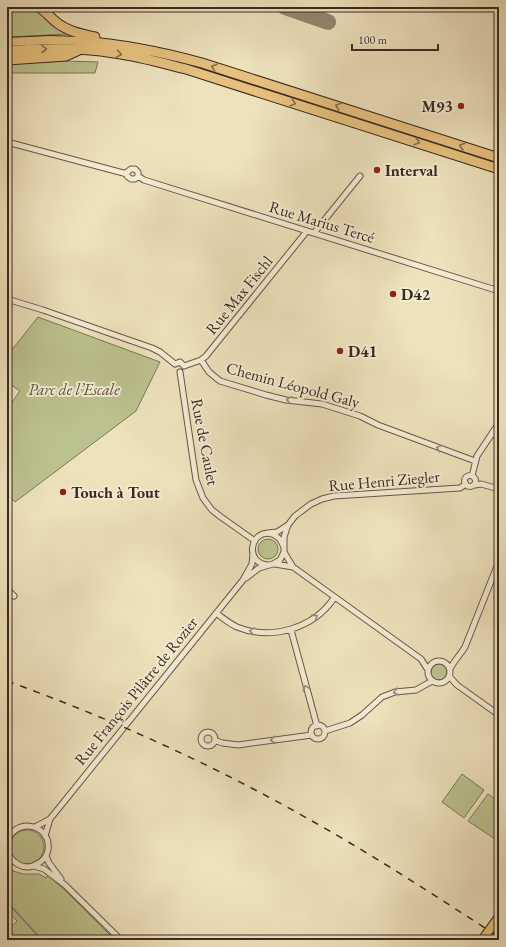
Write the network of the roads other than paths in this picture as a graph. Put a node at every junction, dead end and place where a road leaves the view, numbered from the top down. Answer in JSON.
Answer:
{"nodes":[{"id":1,"x":39,"y":7,"type":"edge"},
{"id":2,"x":7,"y":42,"type":"edge"},
{"id":3,"x":80,"y":45,"type":"junction"},
{"id":4,"x":7,"y":51,"type":"edge"},
{"id":5,"x":175,"y":56,"type":"junction"},
{"id":6,"x":7,"y":60,"type":"edge"},
{"id":7,"x":7,"y":142,"type":"edge"},
{"id":8,"x":499,"y":158,"type":"edge"},
{"id":9,"x":499,"y":169,"type":"edge"},
{"id":10,"x":127,"y":174,"type":"junction"},
{"id":11,"x":138,"y":176,"type":"junction"},
{"id":12,"x":360,"y":176,"type":"dead end"},
{"id":13,"x":307,"y":231,"type":"junction"},
{"id":14,"x":314,"y":233,"type":"junction"},
{"id":15,"x":499,"y":291,"type":"edge"},
{"id":16,"x":7,"y":299,"type":"edge"},
{"id":17,"x":201,"y":360,"type":"junction"},
{"id":18,"x":175,"y":364,"type":"junction"},
{"id":19,"x":184,"y":366,"type":"junction"},
{"id":20,"x":180,"y":372,"type":"junction"},
{"id":21,"x":499,"y":423,"type":"edge"},
{"id":22,"x":492,"y":433,"type":"junction"},
{"id":23,"x":499,"y":438,"type":"edge"},
{"id":24,"x":475,"y":461,"type":"junction"},
{"id":25,"x":474,"y":480,"type":"junction"},
{"id":26,"x":466,"y":484,"type":"junction"},
{"id":27,"x":499,"y":489,"type":"edge"},
{"id":28,"x":288,"y":524,"type":"junction"},
{"id":29,"x":267,"y":534,"type":"junction"},
{"id":30,"x":255,"y":541,"type":"junction"},
{"id":31,"x":284,"y":546,"type":"junction"},
{"id":32,"x":284,"y":552,"type":"junction"},
{"id":33,"x":252,"y":554,"type":"junction"},
{"id":34,"x":499,"y":561,"type":"edge"},
{"id":35,"x":272,"y":565,"type":"junction"},
{"id":36,"x":293,"y":567,"type":"junction"},
{"id":37,"x":243,"y":580,"type":"junction"},
{"id":38,"x":7,"y":589,"type":"edge"},
{"id":39,"x":14,"y":596,"type":"dead end"},
{"id":40,"x":334,"y":598,"type":"junction"},
{"id":41,"x":216,"y":613,"type":"junction"},
{"id":42,"x":291,"y":630,"type":"junction"},
{"id":43,"x":421,"y":659,"type":"junction"},
{"id":44,"x":454,"y":661,"type":"junction"},
{"id":45,"x":434,"y":662,"type":"junction"},
{"id":46,"x":445,"y":662,"type":"junction"},
{"id":47,"x":450,"y":669,"type":"junction"},
{"id":48,"x":428,"y":670,"type":"junction"},
{"id":49,"x":448,"y":678,"type":"junction"},
{"id":50,"x":432,"y":681,"type":"junction"},
{"id":51,"x":499,"y":715,"type":"edge"},
{"id":52,"x":317,"y":726,"type":"junction"},
{"id":53,"x":325,"y":731,"type":"junction"},
{"id":54,"x":312,"y":735,"type":"junction"},
{"id":55,"x":216,"y":741,"type":"dead end"},
{"id":56,"x":50,"y":819,"type":"junction"},
{"id":57,"x":35,"y":828,"type":"junction"},
{"id":58,"x":45,"y":836,"type":"junction"},
{"id":59,"x":7,"y":844,"type":"edge"},
{"id":60,"x":7,"y":848,"type":"edge"},
{"id":61,"x":46,"y":856,"type":"junction"},
{"id":62,"x":14,"y":862,"type":"junction"},
{"id":63,"x":7,"y":864,"type":"edge"},
{"id":64,"x":34,"y":866,"type":"junction"},
{"id":65,"x":65,"y":885,"type":"junction"},
{"id":66,"x":499,"y":918,"type":"edge"},
{"id":67,"x":121,"y":940,"type":"edge"},
{"id":68,"x":482,"y":940,"type":"edge"}],
"edges":[{"from":1,"to":5,"type":"highway"},
{"from":2,"to":3,"type":"highway"},
{"from":4,"to":3,"type":"highway","one_way":true},
{"from":3,"to":5,"type":"highway"},
{"from":3,"to":6,"type":"highway"},
{"from":3,"to":9,"type":"highway","one_way":true},
{"from":8,"to":5,"type":"highway","one_way":true},
{"from":7,"to":10,"type":"street","name":"Rue Marius Tercé"},
{"from":10,"to":11,"type":"street","name":"Rue Marius Tercé"},
{"from":10,"to":11,"type":"street","name":"Rue Marius Tercé"},
{"from":11,"to":13,"type":"street","name":"Rue Marius Tercé"},
{"from":12,"to":14,"type":"street"},
{"from":13,"to":14,"type":"street","name":"Rue Marius Tercé"},
{"from":13,"to":17,"type":"street","name":"Rue Max Fischl"},
{"from":14,"to":15,"type":"street","name":"Rue Marius Tercé"},
{"from":16,"to":18,"type":"street"},
{"from":17,"to":19,"type":"street","name":"Rue Max Fischl"},
{"from":24,"to":17,"type":"street","name":"Chemin Léopold Galy","one_way":true},
{"from":18,"to":19,"type":"street"},
{"from":18,"to":20,"type":"street"},
{"from":19,"to":20,"type":"street"},
{"from":20,"to":30,"type":"street","name":"Rue de Caulet"},
{"from":21,"to":22,"type":"street"},
{"from":22,"to":23,"type":"street"},
{"from":22,"to":24,"type":"street"},
{"from":24,"to":25,"type":"street"},
{"from":25,"to":26,"type":"street","name":"Rue Henri Ziegler"},
{"from":25,"to":26,"type":"street"},
{"from":25,"to":27,"type":"street","name":"Rue Henri Ziegler"},
{"from":26,"to":28,"type":"street","name":"Rue Henri Ziegler"},
{"from":28,"to":29,"type":"street","name":"Rue Henri Ziegler"},
{"from":28,"to":31,"type":"street"},
{"from":29,"to":30,"type":"street"},
{"from":29,"to":31,"type":"street"},
{"from":30,"to":33,"type":"street"},
{"from":31,"to":32,"type":"street"},
{"from":32,"to":35,"type":"street"},
{"from":32,"to":36,"type":"street"},
{"from":33,"to":35,"type":"street"},
{"from":33,"to":37,"type":"street","name":"Rue François Pilâtre de Rozier"},
{"from":34,"to":44,"type":"street"},
{"from":35,"to":36,"type":"street"},
{"from":35,"to":37,"type":"street","name":"Rue François Pilâtre de Rozier"},
{"from":36,"to":40,"type":"street"},
{"from":37,"to":41,"type":"street","name":"Rue François Pilâtre de Rozier"},
{"from":38,"to":39,"type":"street"},
{"from":42,"to":40,"type":"street","one_way":true},
{"from":40,"to":43,"type":"street"},
{"from":42,"to":41,"type":"street","one_way":true},
{"from":41,"to":56,"type":"street","name":"Rue François Pilâtre de Rozier"},
{"from":52,"to":42,"type":"street","one_way":true},
{"from":43,"to":45,"type":"street"},
{"from":43,"to":48,"type":"street"},
{"from":44,"to":46,"type":"street"},
{"from":44,"to":47,"type":"street"},
{"from":45,"to":46,"type":"street"},
{"from":45,"to":48,"type":"street"},
{"from":46,"to":47,"type":"street"},
{"from":47,"to":49,"type":"street"},
{"from":48,"to":50,"type":"street"},
{"from":49,"to":50,"type":"street"},
{"from":49,"to":51,"type":"street"},
{"from":50,"to":53,"type":"street","one_way":true},
{"from":52,"to":53,"type":"street"},
{"from":52,"to":54,"type":"street"},
{"from":53,"to":54,"type":"street"},
{"from":54,"to":55,"type":"street","one_way":true},
{"from":56,"to":57,"type":"street","name":"Rue François Pilâtre de Rozier"},
{"from":56,"to":58,"type":"street","name":"Rue François Pilâtre de Rozier"},
{"from":57,"to":58,"type":"street"},
{"from":57,"to":59,"type":"street"},
{"from":58,"to":61,"type":"street","name":"Rue François Pilâtre de Rozier"},
{"from":60,"to":62,"type":"street"},
{"from":61,"to":64,"type":"street"},
{"from":61,"to":65,"type":"street"},
{"from":62,"to":63,"type":"street"},
{"from":62,"to":64,"type":"street"},
{"from":64,"to":65,"type":"street"},
{"from":65,"to":67,"type":"street"},
{"from":66,"to":68,"type":"highway","bridge":true}]}
